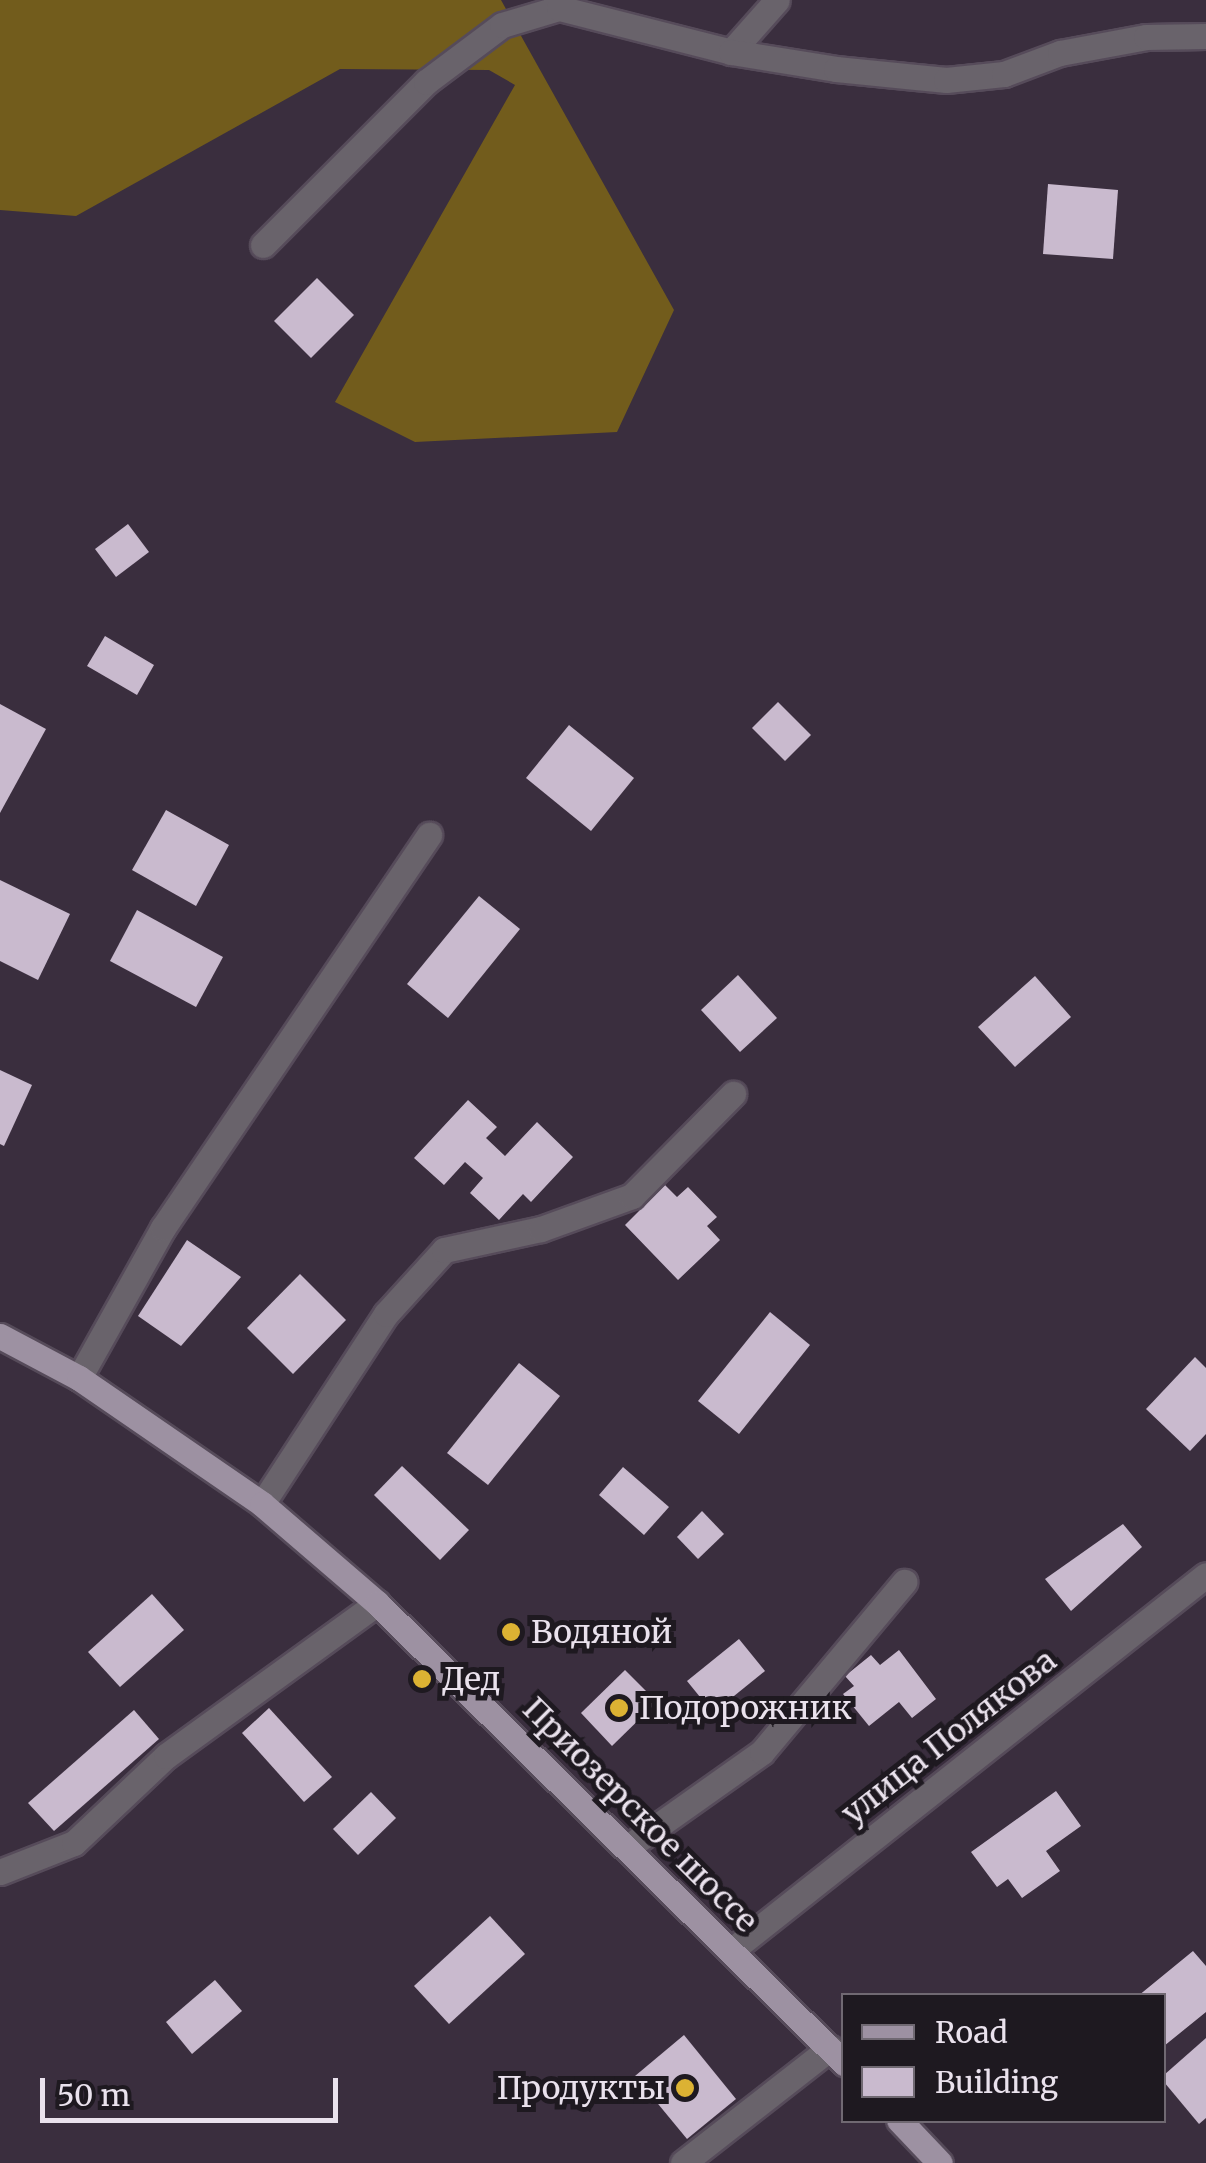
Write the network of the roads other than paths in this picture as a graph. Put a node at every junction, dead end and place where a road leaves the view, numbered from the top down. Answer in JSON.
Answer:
{"nodes":[{"id":1,"x":777,"y":0,"type":"edge"},
{"id":2,"x":1206,"y":36,"type":"edge"},
{"id":3,"x":731,"y":52,"type":"junction"},
{"id":4,"x":264,"y":244,"type":"dead end"},
{"id":5,"x":429,"y":835,"type":"dead end"},
{"id":6,"x":734,"y":1094,"type":"dead end"},
{"id":7,"x":0,"y":1336,"type":"edge"},
{"id":8,"x":79,"y":1378,"type":"junction"},
{"id":9,"x":262,"y":1504,"type":"junction"},
{"id":10,"x":1206,"y":1575,"type":"edge"},
{"id":11,"x":904,"y":1582,"type":"dead end"},
{"id":12,"x":377,"y":1604,"type":"junction"},
{"id":13,"x":628,"y":1847,"type":"junction"},
{"id":14,"x":0,"y":1872,"type":"edge"},
{"id":15,"x":732,"y":1950,"type":"junction"},
{"id":16,"x":836,"y":2056,"type":"edge"},
{"id":17,"x":902,"y":2123,"type":"edge"},
{"id":18,"x":683,"y":2163,"type":"edge"},
{"id":19,"x":940,"y":2163,"type":"edge"}],
"edges":[{"from":1,"to":3,"type":"street"},
{"from":2,"to":3,"type":"street"},
{"from":3,"to":4,"type":"street"},
{"from":5,"to":8,"type":"street"},
{"from":6,"to":9,"type":"street"},
{"from":7,"to":8,"type":"main road","name":"Приозерское шоссе"},
{"from":8,"to":9,"type":"main road","name":"Приозерское шоссе"},
{"from":9,"to":12,"type":"main road","name":"Приозерское шоссе"},
{"from":10,"to":15,"type":"street","name":"улица Полякова"},
{"from":11,"to":13,"type":"street"},
{"from":12,"to":13,"type":"main road","name":"Приозерское шоссе"},
{"from":12,"to":14,"type":"street"},
{"from":13,"to":15,"type":"main road","name":"Приозерское шоссе"},
{"from":15,"to":16,"type":"main road","name":"Приозерское шоссе"},
{"from":16,"to":18,"type":"street"},
{"from":17,"to":19,"type":"main road"}]}
